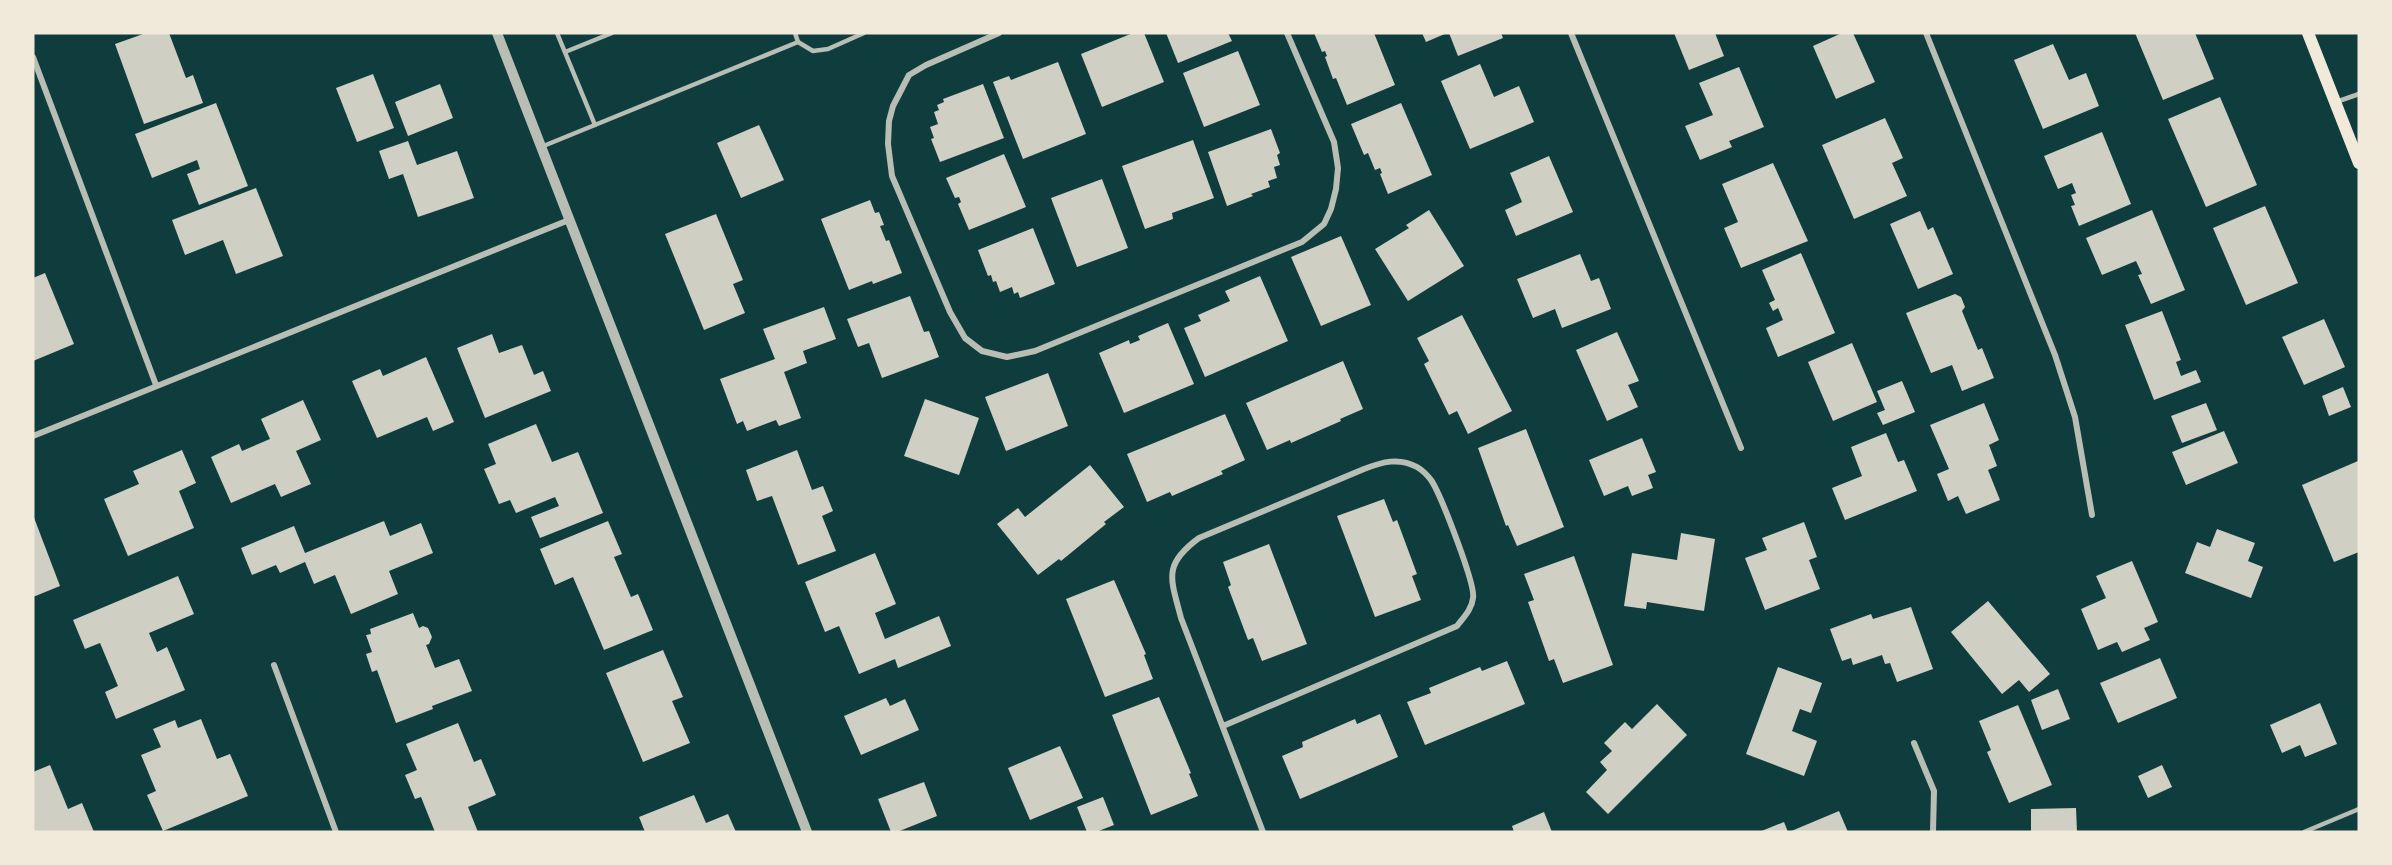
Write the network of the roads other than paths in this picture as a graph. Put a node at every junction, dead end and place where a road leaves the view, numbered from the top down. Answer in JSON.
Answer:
{"nodes":[{"id":1,"x":497,"y":33,"type":"edge"},
{"id":2,"x":557,"y":33,"type":"edge"},
{"id":3,"x":612,"y":33,"type":"edge"},
{"id":4,"x":795,"y":33,"type":"edge"},
{"id":5,"x":864,"y":33,"type":"edge"},
{"id":6,"x":999,"y":33,"type":"edge"},
{"id":7,"x":1287,"y":33,"type":"edge"},
{"id":8,"x":1571,"y":33,"type":"edge"},
{"id":9,"x":1926,"y":33,"type":"edge"},
{"id":10,"x":2308,"y":33,"type":"edge"},
{"id":11,"x":798,"y":42,"type":"junction"},
{"id":12,"x":565,"y":52,"type":"junction"},
{"id":13,"x":33,"y":57,"type":"edge"},
{"id":14,"x":2359,"y":94,"type":"edge"},
{"id":15,"x":2336,"y":102,"type":"junction"},
{"id":16,"x":595,"y":125,"type":"junction"},
{"id":17,"x":541,"y":147,"type":"junction"},
{"id":18,"x":2359,"y":163,"type":"edge"},
{"id":19,"x":569,"y":220,"type":"junction"},
{"id":20,"x":156,"y":385,"type":"junction"},
{"id":21,"x":33,"y":436,"type":"edge"},
{"id":22,"x":1741,"y":448,"type":"dead end"},
{"id":23,"x":2092,"y":515,"type":"dead end"},
{"id":24,"x":274,"y":665,"type":"dead end"},
{"id":25,"x":1223,"y":726,"type":"junction"},
{"id":26,"x":1914,"y":742,"type":"dead end"},
{"id":27,"x":2359,"y":809,"type":"edge"},
{"id":28,"x":336,"y":832,"type":"edge"},
{"id":29,"x":807,"y":832,"type":"edge"},
{"id":30,"x":1263,"y":832,"type":"edge"},
{"id":31,"x":1933,"y":832,"type":"edge"},
{"id":32,"x":2304,"y":832,"type":"edge"}],
"edges":[{"from":1,"to":17,"type":"street"},
{"from":2,"to":12,"type":"lane"},
{"from":3,"to":12,"type":"lane"},
{"from":4,"to":11,"type":"lane"},
{"from":5,"to":11,"type":"lane"},
{"from":6,"to":7,"type":"street"},
{"from":8,"to":22,"type":"street"},
{"from":9,"to":23,"type":"street"},
{"from":10,"to":15,"type":"main road"},
{"from":11,"to":16,"type":"lane"},
{"from":12,"to":16,"type":"lane"},
{"from":13,"to":20,"type":"street"},
{"from":14,"to":15,"type":"lane"},
{"from":15,"to":18,"type":"main road"},
{"from":16,"to":17,"type":"lane"},
{"from":17,"to":19,"type":"street"},
{"from":19,"to":20,"type":"street"},
{"from":19,"to":29,"type":"street"},
{"from":20,"to":21,"type":"street"},
{"from":24,"to":28,"type":"street"},
{"from":25,"to":25,"type":"street"},
{"from":25,"to":30,"type":"street"},
{"from":26,"to":31,"type":"street"},
{"from":27,"to":32,"type":"lane"}]}
